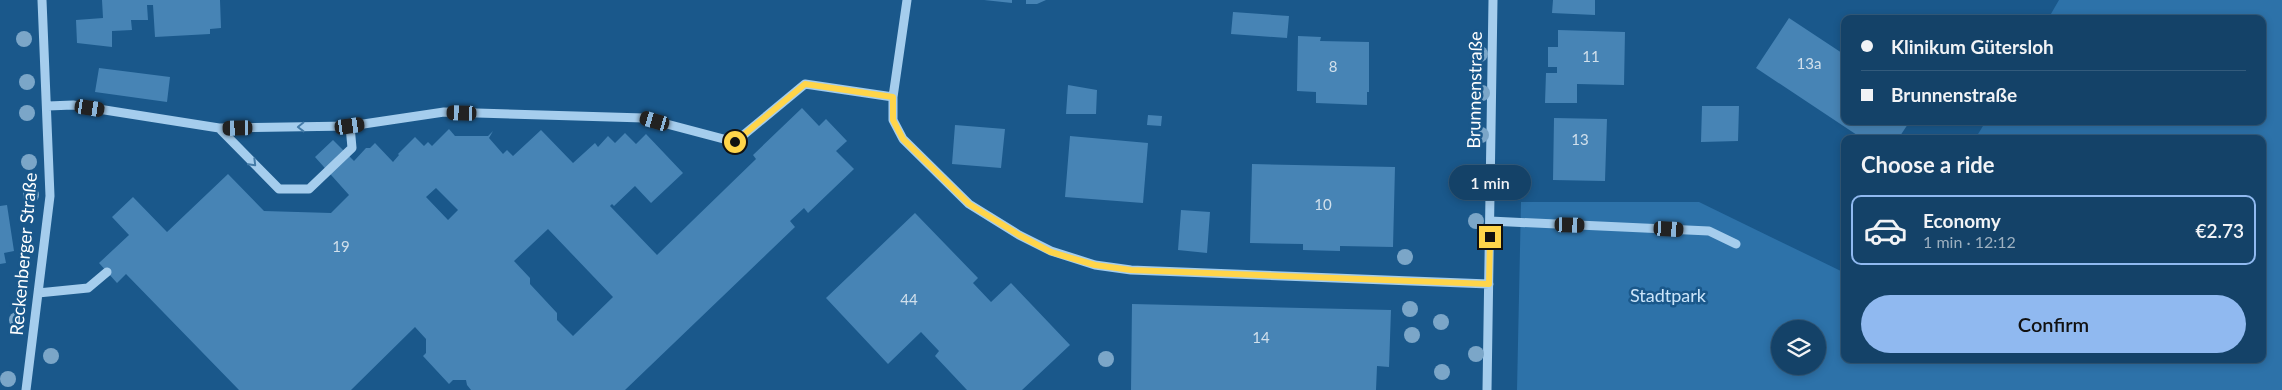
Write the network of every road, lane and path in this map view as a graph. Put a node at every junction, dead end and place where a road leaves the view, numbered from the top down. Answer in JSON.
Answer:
{"nodes":[{"id":1,"x":42,"y":0,"type":"edge"},
{"id":2,"x":907,"y":0,"type":"edge"},
{"id":3,"x":1493,"y":0,"type":"edge"},
{"id":4,"x":893,"y":97,"type":"junction"},
{"id":5,"x":48,"y":106,"type":"junction"},
{"id":6,"x":350,"y":126,"type":"junction"},
{"id":7,"x":219,"y":128,"type":"junction"},
{"id":8,"x":1490,"y":221,"type":"junction"},
{"id":9,"x":1736,"y":244,"type":"dead end"},
{"id":10,"x":107,"y":272,"type":"dead end"},
{"id":11,"x":1489,"y":284,"type":"junction"},
{"id":12,"x":38,"y":293,"type":"junction"},
{"id":13,"x":26,"y":390,"type":"edge"},
{"id":14,"x":1487,"y":390,"type":"edge"}],
"edges":[{"from":1,"to":5,"type":"street","name":"Reckenberger Straße"},
{"from":2,"to":4,"type":"street"},
{"from":3,"to":8,"type":"street","name":"Brunnenstraße"},
{"from":4,"to":6,"type":"street"},
{"from":4,"to":11,"type":"street"},
{"from":5,"to":7,"type":"street"},
{"from":5,"to":12,"type":"street","name":"Reckenberger Straße"},
{"from":6,"to":7,"type":"street","one_way":true},
{"from":7,"to":6,"type":"street","one_way":true},
{"from":8,"to":9,"type":"street"},
{"from":8,"to":11,"type":"street","name":"Brunnenstraße"},
{"from":10,"to":12,"type":"street"},
{"from":11,"to":14,"type":"street","name":"Brunnenstraße"},
{"from":12,"to":13,"type":"street","name":"Reckenberger Straße"}]}
